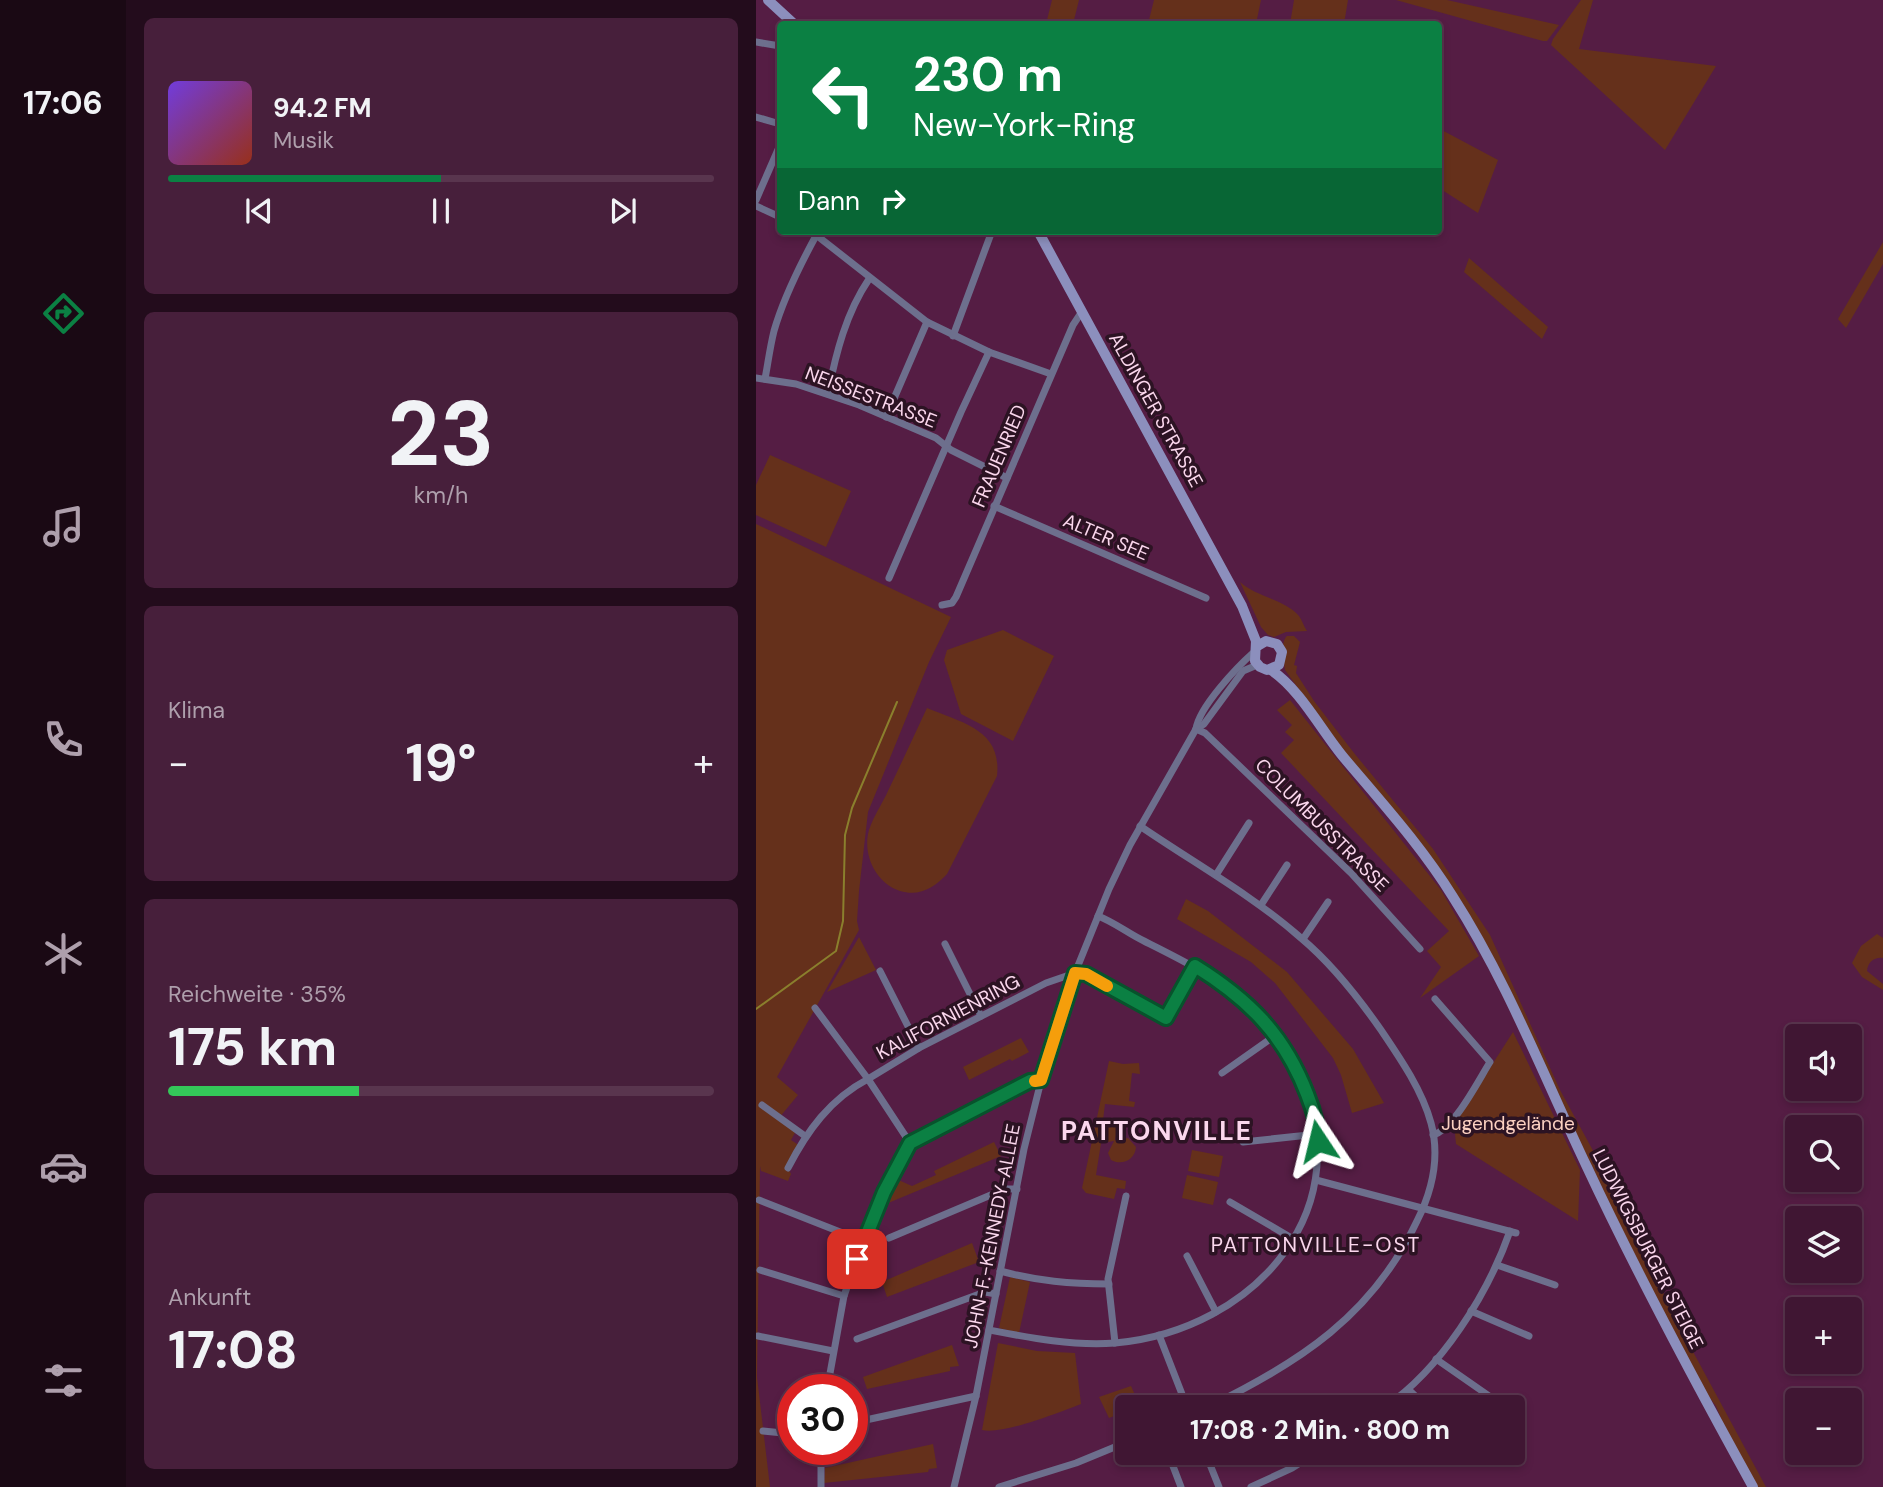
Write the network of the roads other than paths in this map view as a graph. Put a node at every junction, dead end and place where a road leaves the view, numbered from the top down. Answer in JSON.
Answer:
{"nodes":[{"id":1,"x":768,"y":0,"type":"edge"},
{"id":2,"x":791,"y":21,"type":"edge"},
{"id":3,"x":756,"y":42,"type":"edge"},
{"id":4,"x":777,"y":46,"type":"edge"},
{"id":5,"x":760,"y":118,"type":"edge"},
{"id":6,"x":777,"y":123,"type":"edge"},
{"id":7,"x":777,"y":152,"type":"edge"},
{"id":8,"x":756,"y":200,"type":"edge"},
{"id":9,"x":756,"y":206,"type":"edge"},
{"id":10,"x":777,"y":216,"type":"edge"},
{"id":11,"x":814,"y":235,"type":"edge"},
{"id":12,"x":818,"y":235,"type":"edge"},
{"id":13,"x":991,"y":235,"type":"edge"},
{"id":14,"x":1040,"y":235,"type":"edge"},
{"id":15,"x":869,"y":279,"type":"junction"},
{"id":16,"x":1082,"y":313,"type":"junction"},
{"id":17,"x":926,"y":322,"type":"junction"},
{"id":18,"x":953,"y":337,"type":"junction"},
{"id":19,"x":989,"y":352,"type":"junction"},
{"id":20,"x":1051,"y":374,"type":"junction"},
{"id":21,"x":760,"y":378,"type":"edge"},
{"id":22,"x":828,"y":393,"type":"junction"},
{"id":23,"x":886,"y":417,"type":"junction"},
{"id":24,"x":946,"y":446,"type":"junction"},
{"id":25,"x":1007,"y":478,"type":"junction"},
{"id":26,"x":994,"y":506,"type":"junction"},
{"id":27,"x":889,"y":579,"type":"dead end"},
{"id":28,"x":1206,"y":598,"type":"dead end"},
{"id":29,"x":942,"y":605,"type":"dead end"},
{"id":30,"x":1259,"y":647,"type":"junction"},
{"id":31,"x":1281,"y":662,"type":"junction"},
{"id":32,"x":1257,"y":664,"type":"junction"},
{"id":33,"x":1271,"y":670,"type":"junction"},
{"id":34,"x":1293,"y":691,"type":"junction"},
{"id":35,"x":1196,"y":729,"type":"junction"},
{"id":36,"x":1250,"y":823,"type":"dead end"},
{"id":37,"x":1140,"y":827,"type":"junction"},
{"id":38,"x":1286,"y":865,"type":"dead end"},
{"id":39,"x":1216,"y":875,"type":"junction"},
{"id":40,"x":1328,"y":902,"type":"dead end"},
{"id":41,"x":1261,"y":905,"type":"junction"},
{"id":42,"x":1098,"y":916,"type":"junction"},
{"id":43,"x":1303,"y":939,"type":"junction"},
{"id":44,"x":945,"y":944,"type":"dead end"},
{"id":45,"x":1420,"y":949,"type":"dead end"},
{"id":46,"x":1195,"y":966,"type":"junction"},
{"id":47,"x":880,"y":971,"type":"dead end"},
{"id":48,"x":1075,"y":973,"type":"junction"},
{"id":49,"x":1435,"y":999,"type":"dead end"},
{"id":50,"x":815,"y":1008,"type":"dead end"},
{"id":51,"x":981,"y":1016,"type":"junction"},
{"id":52,"x":1276,"y":1035,"type":"junction"},
{"id":53,"x":919,"y":1048,"type":"junction"},
{"id":54,"x":1222,"y":1073,"type":"dead end"},
{"id":55,"x":868,"y":1079,"type":"junction"},
{"id":56,"x":1041,"y":1080,"type":"junction"},
{"id":57,"x":762,"y":1105,"type":"dead end"},
{"id":58,"x":1318,"y":1134,"type":"junction"},
{"id":59,"x":1433,"y":1135,"type":"junction"},
{"id":60,"x":805,"y":1136,"type":"junction"},
{"id":61,"x":1243,"y":1142,"type":"dead end"},
{"id":62,"x":910,"y":1143,"type":"junction"},
{"id":63,"x":788,"y":1168,"type":"dead end"},
{"id":64,"x":1316,"y":1180,"type":"junction"},
{"id":65,"x":1017,"y":1189,"type":"junction"},
{"id":66,"x":1126,"y":1196,"type":"dead end"},
{"id":67,"x":759,"y":1200,"type":"dead end"},
{"id":68,"x":1230,"y":1202,"type":"dead end"},
{"id":69,"x":1424,"y":1208,"type":"junction"},
{"id":70,"x":889,"y":1238,"type":"dead end"},
{"id":71,"x":1295,"y":1240,"type":"junction"},
{"id":72,"x":863,"y":1241,"type":"junction"},
{"id":73,"x":1187,"y":1256,"type":"dead end"},
{"id":74,"x":1497,"y":1265,"type":"junction"},
{"id":75,"x":760,"y":1270,"type":"dead end"},
{"id":76,"x":1000,"y":1271,"type":"junction"},
{"id":77,"x":1109,"y":1284,"type":"junction"},
{"id":78,"x":1555,"y":1285,"type":"dead end"},
{"id":79,"x":996,"y":1294,"type":"junction"},
{"id":80,"x":844,"y":1296,"type":"junction"},
{"id":81,"x":1471,"y":1311,"type":"junction"},
{"id":82,"x":1216,"y":1312,"type":"junction"},
{"id":83,"x":989,"y":1330,"type":"junction"},
{"id":84,"x":1159,"y":1335,"type":"junction"},
{"id":85,"x":758,"y":1336,"type":"dead end"},
{"id":86,"x":1529,"y":1336,"type":"dead end"},
{"id":87,"x":858,"y":1339,"type":"dead end"},
{"id":88,"x":1115,"y":1343,"type":"junction"},
{"id":89,"x":833,"y":1351,"type":"junction"},
{"id":90,"x":1436,"y":1359,"type":"junction"},
{"id":91,"x":829,"y":1374,"type":"edge"},
{"id":92,"x":1409,"y":1390,"type":"junction"},
{"id":93,"x":1182,"y":1395,"type":"edge"},
{"id":94,"x":1234,"y":1395,"type":"edge"},
{"id":95,"x":1402,"y":1395,"type":"edge"},
{"id":96,"x":1414,"y":1395,"type":"edge"},
{"id":97,"x":1488,"y":1395,"type":"edge"},
{"id":98,"x":976,"y":1396,"type":"junction"},
{"id":99,"x":868,"y":1420,"type":"edge"},
{"id":100,"x":763,"y":1431,"type":"dead end"},
{"id":101,"x":777,"y":1432,"type":"edge"},
{"id":102,"x":1115,"y":1447,"type":"edge"},
{"id":103,"x":821,"y":1465,"type":"edge"},
{"id":104,"x":1173,"y":1465,"type":"edge"},
{"id":105,"x":1210,"y":1465,"type":"edge"},
{"id":106,"x":1297,"y":1465,"type":"edge"},
{"id":107,"x":821,"y":1487,"type":"edge"},
{"id":108,"x":954,"y":1487,"type":"edge"},
{"id":109,"x":999,"y":1487,"type":"edge"},
{"id":110,"x":1181,"y":1487,"type":"edge"},
{"id":111,"x":1219,"y":1487,"type":"edge"},
{"id":112,"x":1251,"y":1487,"type":"edge"},
{"id":113,"x":1753,"y":1487,"type":"edge"}],
"edges":[{"from":1,"to":2,"type":"main road"},
{"from":3,"to":4,"type":"street"},
{"from":5,"to":6,"type":"street"},
{"from":7,"to":8,"type":"street"},
{"from":9,"to":10,"type":"street"},
{"from":11,"to":21,"type":"street"},
{"from":12,"to":15,"type":"street"},
{"from":13,"to":18,"type":"street"},
{"from":14,"to":16,"type":"main road","name":"ALDINGER STRASSE"},
{"from":15,"to":17,"type":"street"},
{"from":15,"to":22,"type":"street"},
{"from":16,"to":20,"type":"street","name":"FRAUENRIED"},
{"from":16,"to":30,"type":"main road","name":"ALDINGER STRASSE"},
{"from":17,"to":18,"type":"street"},
{"from":17,"to":23,"type":"street"},
{"from":18,"to":19,"type":"street"},
{"from":19,"to":20,"type":"street"},
{"from":19,"to":24,"type":"street"},
{"from":20,"to":25,"type":"street","name":"FRAUENRIED"},
{"from":21,"to":22,"type":"street","name":"NEISSESTRASSE"},
{"from":22,"to":23,"type":"street","name":"NEISSESTRASSE"},
{"from":23,"to":24,"type":"street","name":"NEISSESTRASSE"},
{"from":24,"to":25,"type":"street","name":"NEISSESTRASSE"},
{"from":24,"to":27,"type":"street"},
{"from":25,"to":26,"type":"street","name":"FRAUENRIED"},
{"from":26,"to":28,"type":"street","name":"ALTER SEE"},
{"from":26,"to":29,"type":"street","name":"FRAUENRIED"},
{"from":30,"to":31,"type":"main road"},
{"from":30,"to":32,"type":"main road"},
{"from":30,"to":35,"type":"street","name":"JOHN-F.-KENNEDY-ALLEE"},
{"from":31,"to":33,"type":"main road"},
{"from":31,"to":34,"type":"main road"},
{"from":32,"to":33,"type":"main road"},
{"from":32,"to":35,"type":"street","name":"JOHN-F.-KENNEDY-ALLEE"},
{"from":33,"to":34,"type":"main road"},
{"from":34,"to":113,"type":"main road","name":"LUDWIGSBURGER STEIGE"},
{"from":35,"to":37,"type":"street","name":"JOHN-F.-KENNEDY-ALLEE"},
{"from":35,"to":45,"type":"street","name":"COLUMBUSSTRASSE"},
{"from":36,"to":39,"type":"street"},
{"from":37,"to":39,"type":"street"},
{"from":37,"to":42,"type":"street","name":"JOHN-F.-KENNEDY-ALLEE"},
{"from":38,"to":41,"type":"street"},
{"from":39,"to":41,"type":"street"},
{"from":40,"to":43,"type":"street"},
{"from":41,"to":43,"type":"street"},
{"from":42,"to":46,"type":"street"},
{"from":42,"to":48,"type":"street","name":"JOHN-F.-KENNEDY-ALLEE"},
{"from":43,"to":59,"type":"street"},
{"from":44,"to":51,"type":"street"},
{"from":46,"to":48,"type":"street"},
{"from":46,"to":52,"type":"street"},
{"from":47,"to":53,"type":"street"},
{"from":48,"to":51,"type":"street","name":"KALIFORNIENRING"},
{"from":48,"to":56,"type":"street","name":"JOHN-F.-KENNEDY-ALLEE"},
{"from":49,"to":59,"type":"street"},
{"from":50,"to":55,"type":"street"},
{"from":51,"to":53,"type":"street","name":"KALIFORNIENRING"},
{"from":52,"to":54,"type":"street"},
{"from":52,"to":58,"type":"street"},
{"from":53,"to":55,"type":"street","name":"KALIFORNIENRING"},
{"from":55,"to":60,"type":"street"},
{"from":55,"to":62,"type":"street","name":"KALIFORNIENRING"},
{"from":56,"to":62,"type":"street"},
{"from":56,"to":65,"type":"street","name":"JOHN-F.-KENNEDY-ALLEE"},
{"from":57,"to":60,"type":"street"},
{"from":58,"to":61,"type":"street"},
{"from":58,"to":64,"type":"street"},
{"from":59,"to":69,"type":"street"},
{"from":60,"to":63,"type":"street"},
{"from":62,"to":72,"type":"street"},
{"from":64,"to":69,"type":"street"},
{"from":64,"to":71,"type":"street"},
{"from":65,"to":70,"type":"street"},
{"from":65,"to":76,"type":"street","name":"JOHN-F.-KENNEDY-ALLEE"},
{"from":66,"to":77,"type":"street"},
{"from":67,"to":72,"type":"street"},
{"from":68,"to":71,"type":"street"},
{"from":69,"to":74,"type":"street"},
{"from":69,"to":94,"type":"street"},
{"from":71,"to":82,"type":"street"},
{"from":72,"to":80,"type":"street"},
{"from":73,"to":82,"type":"street"},
{"from":74,"to":78,"type":"street"},
{"from":74,"to":81,"type":"street"},
{"from":75,"to":80,"type":"street"},
{"from":76,"to":77,"type":"street"},
{"from":76,"to":79,"type":"street","name":"JOHN-F.-KENNEDY-ALLEE"},
{"from":77,"to":88,"type":"street"},
{"from":79,"to":83,"type":"street","name":"JOHN-F.-KENNEDY-ALLEE"},
{"from":79,"to":87,"type":"street"},
{"from":80,"to":89,"type":"street"},
{"from":81,"to":86,"type":"street"},
{"from":81,"to":90,"type":"street"},
{"from":82,"to":84,"type":"street"},
{"from":83,"to":88,"type":"street"},
{"from":83,"to":98,"type":"street","name":"JOHN-F.-KENNEDY-ALLEE"},
{"from":84,"to":88,"type":"street"},
{"from":84,"to":93,"type":"street"},
{"from":85,"to":89,"type":"street"},
{"from":89,"to":91,"type":"street"},
{"from":90,"to":92,"type":"street"},
{"from":90,"to":97,"type":"street"},
{"from":92,"to":95,"type":"street"},
{"from":92,"to":96,"type":"street"},
{"from":98,"to":99,"type":"street"},
{"from":98,"to":108,"type":"street","name":"JOHN-F.-KENNEDY-ALLEE"},
{"from":100,"to":101,"type":"street"},
{"from":102,"to":109,"type":"street"},
{"from":103,"to":107,"type":"street"},
{"from":104,"to":110,"type":"street"},
{"from":105,"to":111,"type":"street"},
{"from":106,"to":112,"type":"street"}]}
